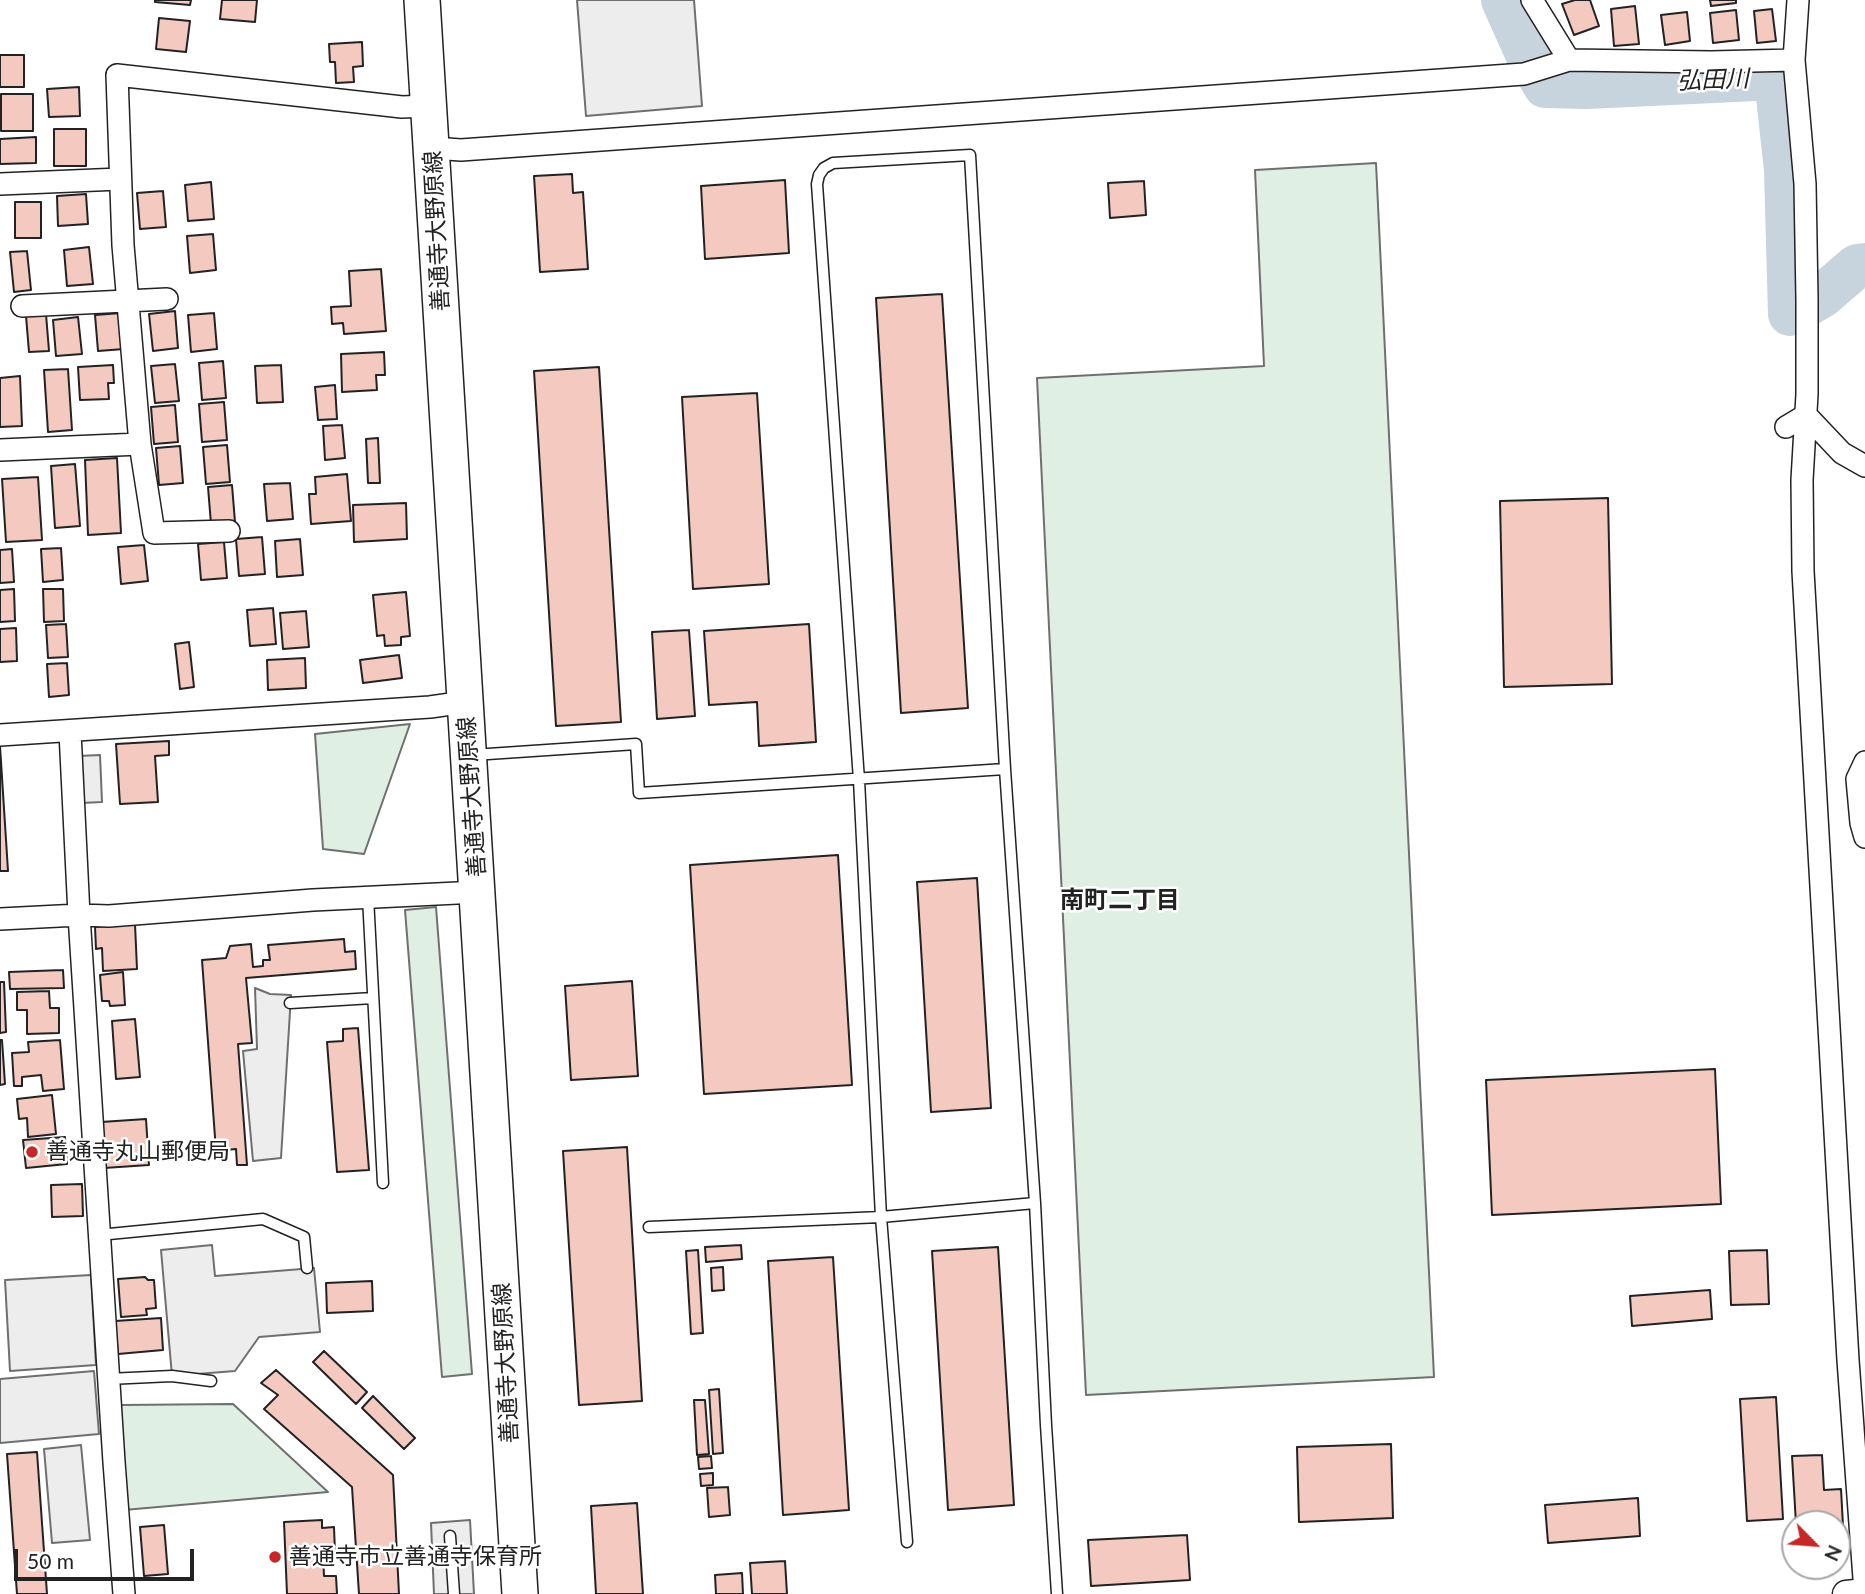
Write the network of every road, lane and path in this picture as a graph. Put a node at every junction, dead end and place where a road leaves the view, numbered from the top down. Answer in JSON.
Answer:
{"nodes":[{"id":1,"x":422,"y":0,"type":"edge"},
{"id":2,"x":1532,"y":0,"type":"edge"},
{"id":3,"x":1798,"y":0,"type":"edge"},
{"id":4,"x":1794,"y":60,"type":"junction"},
{"id":5,"x":1563,"y":62,"type":"junction"},
{"id":6,"x":429,"y":106,"type":"junction"},
{"id":7,"x":433,"y":148,"type":"junction"},
{"id":8,"x":120,"y":179,"type":"junction"},
{"id":9,"x":0,"y":184,"type":"edge"},
{"id":10,"x":167,"y":299,"type":"dead end"},
{"id":11,"x":128,"y":301,"type":"junction"},
{"id":12,"x":22,"y":306,"type":"dead end"},
{"id":13,"x":1805,"y":415,"type":"junction"},
{"id":14,"x":1786,"y":427,"type":"dead end"},
{"id":15,"x":141,"y":444,"type":"junction"},
{"id":16,"x":0,"y":450,"type":"edge"},
{"id":17,"x":1865,"y":466,"type":"edge"},
{"id":18,"x":229,"y":531,"type":"dead end"},
{"id":19,"x":465,"y":702,"type":"junction"},
{"id":20,"x":70,"y":732,"type":"junction"},
{"id":21,"x":0,"y":735,"type":"edge"},
{"id":22,"x":470,"y":755,"type":"junction"},
{"id":23,"x":1865,"y":762,"type":"edge"},
{"id":24,"x":1005,"y":769,"type":"junction"},
{"id":25,"x":859,"y":780,"type":"junction"},
{"id":26,"x":1865,"y":837,"type":"edge"},
{"id":27,"x":478,"y":892,"type":"junction"},
{"id":28,"x":368,"y":897,"type":"junction"},
{"id":29,"x":79,"y":915,"type":"junction"},
{"id":30,"x":0,"y":919,"type":"edge"},
{"id":31,"x":373,"y":998,"type":"junction"},
{"id":32,"x":290,"y":1003,"type":"dead end"},
{"id":33,"x":383,"y":1183,"type":"dead end"},
{"id":34,"x":1035,"y":1203,"type":"junction"},
{"id":35,"x":881,"y":1217,"type":"junction"},
{"id":36,"x":649,"y":1227,"type":"dead end"},
{"id":37,"x":99,"y":1234,"type":"junction"},
{"id":38,"x":307,"y":1268,"type":"dead end"},
{"id":39,"x":108,"y":1379,"type":"junction"},
{"id":40,"x":211,"y":1381,"type":"dead end"},
{"id":41,"x":450,"y":1536,"type":"dead end"},
{"id":42,"x":907,"y":1542,"type":"dead end"},
{"id":43,"x":1865,"y":1592,"type":"edge"},
{"id":44,"x":124,"y":1594,"type":"edge"},
{"id":45,"x":454,"y":1594,"type":"edge"},
{"id":46,"x":520,"y":1594,"type":"edge"},
{"id":47,"x":1058,"y":1594,"type":"edge"},
{"id":48,"x":1846,"y":1594,"type":"edge"}],
"edges":[{"from":1,"to":6,"type":"main road","name":"善通寺大野原線"},
{"from":2,"to":5,"type":"street"},
{"from":3,"to":4,"type":"street"},
{"from":4,"to":5,"type":"street"},
{"from":4,"to":13,"type":"street"},
{"from":5,"to":7,"type":"street"},
{"from":6,"to":7,"type":"main road","name":"善通寺大野原線"},
{"from":6,"to":8,"type":"street"},
{"from":7,"to":19,"type":"main road","name":"善通寺大野原線"},
{"from":8,"to":9,"type":"street"},
{"from":8,"to":11,"type":"street"},
{"from":10,"to":11,"type":"street"},
{"from":11,"to":12,"type":"street"},
{"from":11,"to":15,"type":"street"},
{"from":13,"to":14,"type":"street"},
{"from":13,"to":17,"type":"street"},
{"from":13,"to":43,"type":"street"},
{"from":15,"to":16,"type":"street"},
{"from":15,"to":18,"type":"street"},
{"from":19,"to":20,"type":"street"},
{"from":19,"to":22,"type":"main road","name":"善通寺大野原線"},
{"from":20,"to":21,"type":"street"},
{"from":20,"to":29,"type":"street"},
{"from":22,"to":25,"type":"lane"},
{"from":22,"to":27,"type":"main road","name":"善通寺大野原線"},
{"from":23,"to":26,"type":"street"},
{"from":24,"to":25,"type":"lane"},
{"from":24,"to":25,"type":"lane"},
{"from":24,"to":34,"type":"lane"},
{"from":25,"to":35,"type":"lane"},
{"from":27,"to":28,"type":"street"},
{"from":27,"to":46,"type":"main road","name":"善通寺大野原線"},
{"from":28,"to":29,"type":"street"},
{"from":28,"to":31,"type":"lane"},
{"from":29,"to":30,"type":"street"},
{"from":29,"to":37,"type":"street"},
{"from":31,"to":32,"type":"lane"},
{"from":31,"to":33,"type":"lane"},
{"from":34,"to":35,"type":"lane"},
{"from":34,"to":47,"type":"lane"},
{"from":35,"to":36,"type":"lane"},
{"from":35,"to":42,"type":"lane"},
{"from":37,"to":38,"type":"lane"},
{"from":37,"to":39,"type":"street"},
{"from":39,"to":40,"type":"lane"},
{"from":39,"to":44,"type":"street"},
{"from":41,"to":45,"type":"lane"},
{"from":43,"to":48,"type":"street"}]}
